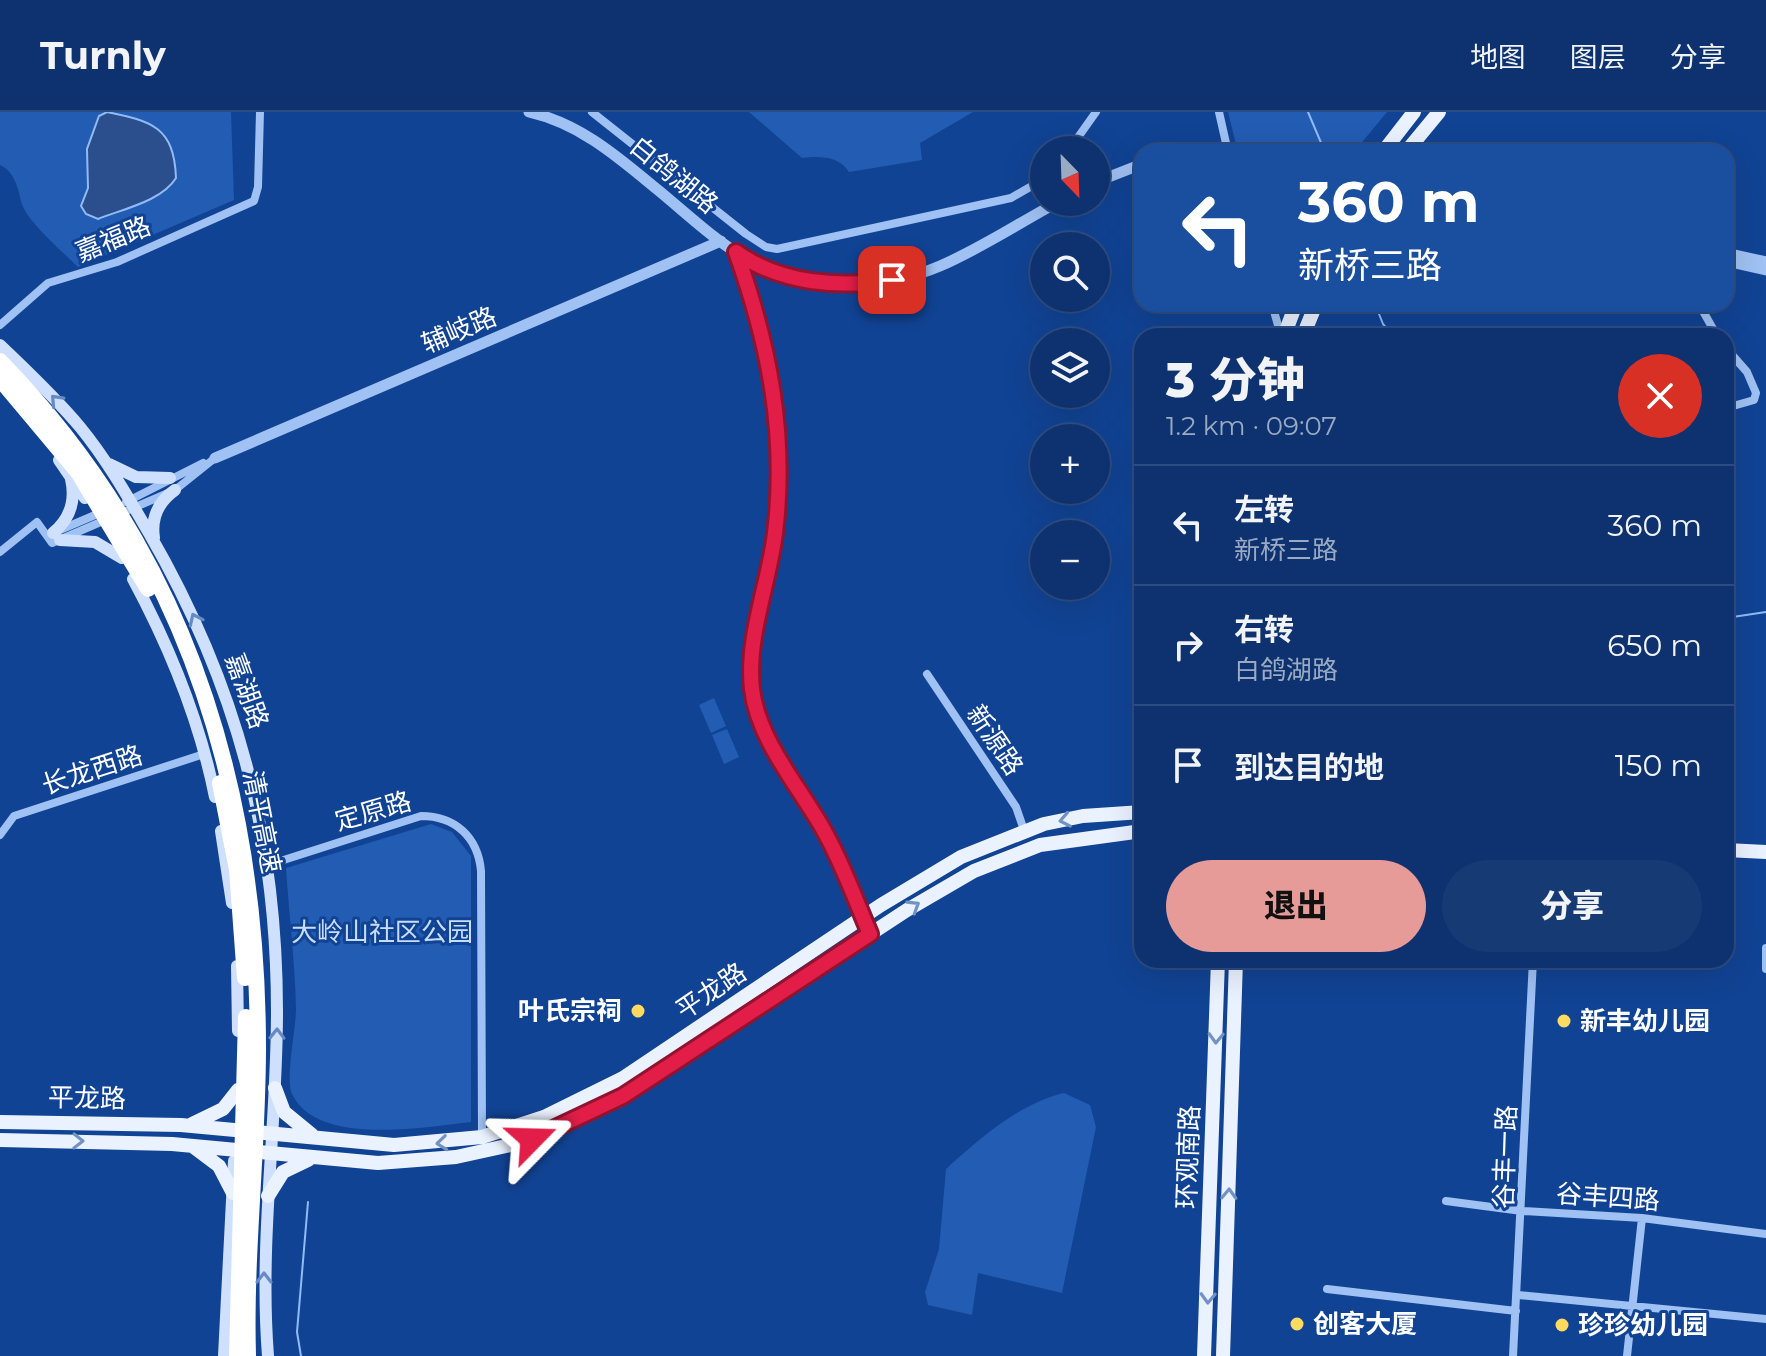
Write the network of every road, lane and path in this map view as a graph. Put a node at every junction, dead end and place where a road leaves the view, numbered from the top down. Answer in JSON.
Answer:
{"nodes":[{"id":1,"x":260,"y":112,"type":"edge"},
{"id":2,"x":529,"y":112,"type":"edge"},
{"id":3,"x":592,"y":112,"type":"edge"},
{"id":4,"x":1096,"y":112,"type":"edge"},
{"id":5,"x":1219,"y":112,"type":"edge"},
{"id":6,"x":1414,"y":112,"type":"edge"},
{"id":7,"x":1439,"y":112,"type":"edge"},
{"id":8,"x":1079,"y":136,"type":"edge"},
{"id":9,"x":1226,"y":144,"type":"edge"},
{"id":10,"x":1389,"y":144,"type":"edge"},
{"id":11,"x":1413,"y":144,"type":"edge"},
{"id":12,"x":1134,"y":167,"type":"edge"},
{"id":13,"x":1110,"y":177,"type":"edge"},
{"id":14,"x":1030,"y":187,"type":"edge"},
{"id":15,"x":1032,"y":216,"type":"edge"},
{"id":16,"x":721,"y":241,"type":"junction"},
{"id":17,"x":736,"y":252,"type":"junction"},
{"id":18,"x":1734,"y":255,"type":"edge"},
{"id":19,"x":1766,"y":262,"type":"edge"},
{"id":20,"x":1734,"y":263,"type":"edge"},
{"id":21,"x":1766,"y":270,"type":"edge"},
{"id":22,"x":0,"y":325,"type":"edge"},
{"id":23,"x":0,"y":345,"type":"edge"},
{"id":24,"x":1734,"y":357,"type":"edge"},
{"id":25,"x":0,"y":361,"type":"edge"},
{"id":26,"x":0,"y":379,"type":"edge"},
{"id":27,"x":0,"y":391,"type":"edge"},
{"id":28,"x":1734,"y":406,"type":"edge"},
{"id":29,"x":215,"y":458,"type":"joint"},
{"id":30,"x":104,"y":460,"type":"junction"},
{"id":31,"x":70,"y":476,"type":"junction"},
{"id":32,"x":172,"y":484,"type":"junction"},
{"id":33,"x":132,"y":504,"type":"junction"},
{"id":34,"x":98,"y":519,"type":"junction"},
{"id":35,"x":53,"y":538,"type":"junction"},
{"id":36,"x":156,"y":545,"type":"junction"},
{"id":37,"x":0,"y":552,"type":"edge"},
{"id":38,"x":122,"y":558,"type":"junction"},
{"id":39,"x":927,"y":674,"type":"dead end"},
{"id":40,"x":204,"y":754,"type":"junction"},
{"id":41,"x":1134,"y":813,"type":"edge"},
{"id":42,"x":1024,"y":830,"type":"junction"},
{"id":43,"x":1134,"y":832,"type":"edge"},
{"id":44,"x":0,"y":835,"type":"edge"},
{"id":45,"x":1734,"y":841,"type":"edge"},
{"id":46,"x":1766,"y":843,"type":"edge"},
{"id":47,"x":1734,"y":850,"type":"edge"},
{"id":48,"x":1766,"y":852,"type":"edge"},
{"id":49,"x":268,"y":865,"type":"junction"},
{"id":50,"x":863,"y":917,"type":"junction"},
{"id":51,"x":870,"y":934,"type":"junction"},
{"id":52,"x":1766,"y":948,"type":"edge"},
{"id":53,"x":1218,"y":968,"type":"edge"},
{"id":54,"x":1236,"y":968,"type":"edge"},
{"id":55,"x":1533,"y":968,"type":"edge"},
{"id":56,"x":1766,"y":969,"type":"edge"},
{"id":57,"x":275,"y":1088,"type":"junction"},
{"id":58,"x":238,"y":1090,"type":"junction"},
{"id":59,"x":0,"y":1122,"type":"edge"},
{"id":60,"x":183,"y":1126,"type":"junction"},
{"id":61,"x":236,"y":1130,"type":"junction"},
{"id":62,"x":272,"y":1134,"type":"junction"},
{"id":63,"x":482,"y":1137,"type":"junction"},
{"id":64,"x":324,"y":1138,"type":"junction"},
{"id":65,"x":0,"y":1140,"type":"edge"},
{"id":66,"x":187,"y":1146,"type":"junction"},
{"id":67,"x":235,"y":1150,"type":"junction"},
{"id":68,"x":270,"y":1153,"type":"junction"},
{"id":69,"x":317,"y":1158,"type":"junction"},
{"id":70,"x":233,"y":1193,"type":"junction"},
{"id":71,"x":268,"y":1196,"type":"junction"},
{"id":72,"x":1446,"y":1201,"type":"dead end"},
{"id":73,"x":1522,"y":1211,"type":"junction"},
{"id":74,"x":1642,"y":1218,"type":"junction"},
{"id":75,"x":1766,"y":1234,"type":"edge"},
{"id":76,"x":1327,"y":1289,"type":"dead end"},
{"id":77,"x":1518,"y":1295,"type":"junction"},
{"id":78,"x":1632,"y":1306,"type":"junction"},
{"id":79,"x":1516,"y":1311,"type":"junction"},
{"id":80,"x":1766,"y":1319,"type":"edge"},
{"id":81,"x":224,"y":1356,"type":"edge"},
{"id":82,"x":237,"y":1356,"type":"edge"},
{"id":83,"x":248,"y":1356,"type":"edge"},
{"id":84,"x":268,"y":1356,"type":"edge"},
{"id":85,"x":1204,"y":1356,"type":"edge"},
{"id":86,"x":1223,"y":1356,"type":"edge"},
{"id":87,"x":1513,"y":1356,"type":"edge"},
{"id":88,"x":1627,"y":1356,"type":"edge"}],
"edges":[{"from":1,"to":22,"type":"street","name":"嘉福路"},
{"from":2,"to":16,"type":"street","name":"白鸽湖路"},
{"from":3,"to":14,"type":"street"},
{"from":4,"to":8,"type":"street"},
{"from":5,"to":9,"type":"street"},
{"from":6,"to":10,"type":"main road"},
{"from":7,"to":11,"type":"main road"},
{"from":12,"to":13,"type":"street"},
{"from":15,"to":17,"type":"street","name":"白鸽湖路"},
{"from":16,"to":17,"type":"street","name":"白鸽湖路"},
{"from":16,"to":29,"type":"street","name":"辅岐路"},
{"from":17,"to":50,"type":"street"},
{"from":18,"to":19,"type":"street"},
{"from":20,"to":21,"type":"street"},
{"from":30,"to":23,"type":"main road","name":"嘉湖路","one_way":true},
{"from":24,"to":28,"type":"street"},
{"from":25,"to":83,"type":"highway","name":"清平高速","bridge":true},
{"from":26,"to":82,"type":"highway","name":"清平高速","bridge":true},
{"from":27,"to":31,"type":"main road"},
{"from":29,"to":32,"type":"street"},
{"from":30,"to":32,"type":"main road"},
{"from":30,"to":33,"type":"main road","name":"嘉湖路"},
{"from":31,"to":34,"type":"main road"},
{"from":31,"to":35,"type":"main road"},
{"from":32,"to":33,"type":"street"},
{"from":32,"to":36,"type":"main road"},
{"from":33,"to":34,"type":"street"},
{"from":33,"to":36,"type":"main road","name":"嘉湖路"},
{"from":34,"to":35,"type":"street"},
{"from":34,"to":38,"type":"main road"},
{"from":35,"to":37,"type":"street"},
{"from":35,"to":38,"type":"main road"},
{"from":49,"to":36,"type":"main road","name":"嘉湖路","one_way":true},
{"from":38,"to":40,"type":"main road"},
{"from":39,"to":42,"type":"street","name":"新源路"},
{"from":40,"to":44,"type":"street","name":"长龙西路"},
{"from":40,"to":58,"type":"main road"},
{"from":41,"to":42,"type":"main road","name":"平龙路","one_way":true},
{"from":42,"to":50,"type":"main road","name":"平龙路"},
{"from":51,"to":43,"type":"main road","name":"平龙路","one_way":true},
{"from":45,"to":46,"type":"main road"},
{"from":47,"to":48,"type":"main road"},
{"from":57,"to":49,"type":"main road","name":"嘉湖路","one_way":true},
{"from":49,"to":63,"type":"street","name":"定原路"},
{"from":50,"to":51,"type":"street"},
{"from":50,"to":63,"type":"main road","name":"平龙路"},
{"from":51,"to":69,"type":"main road","name":"平龙路"},
{"from":52,"to":56,"type":"street"},
{"from":53,"to":85,"type":"main road","name":"环观南路","one_way":true},
{"from":86,"to":54,"type":"main road","name":"环观南路","one_way":true},
{"from":55,"to":73,"type":"street","name":"谷丰一路"},
{"from":57,"to":62,"type":"main road","name":"嘉湖路"},
{"from":57,"to":64,"type":"main road"},
{"from":58,"to":60,"type":"main road"},
{"from":58,"to":61,"type":"main road"},
{"from":59,"to":60,"type":"main road","name":"平龙路"},
{"from":60,"to":61,"type":"main road","name":"平龙路"},
{"from":60,"to":66,"type":"main road"},
{"from":61,"to":62,"type":"main road","name":"平龙路"},
{"from":61,"to":67,"type":"main road"},
{"from":62,"to":64,"type":"main road","name":"平龙路"},
{"from":62,"to":68,"type":"main road","name":"嘉湖路"},
{"from":63,"to":64,"type":"main road","name":"平龙路","one_way":true},
{"from":65,"to":66,"type":"main road","name":"平龙路","one_way":true},
{"from":66,"to":67,"type":"main road","name":"平龙路"},
{"from":66,"to":70,"type":"main road"},
{"from":67,"to":68,"type":"main road","name":"平龙路"},
{"from":67,"to":70,"type":"main road"},
{"from":68,"to":69,"type":"main road","name":"平龙路"},
{"from":68,"to":71,"type":"main road","name":"嘉湖路"},
{"from":69,"to":71,"type":"main road"},
{"from":70,"to":81,"type":"main road"},
{"from":84,"to":71,"type":"main road","name":"嘉湖路","one_way":true},
{"from":72,"to":73,"type":"street","name":"谷丰四路"},
{"from":73,"to":74,"type":"street","name":"谷丰四路"},
{"from":73,"to":77,"type":"street","name":"谷丰一路"},
{"from":74,"to":75,"type":"street","name":"谷丰四路"},
{"from":74,"to":78,"type":"street"},
{"from":76,"to":79,"type":"street"},
{"from":77,"to":78,"type":"street"},
{"from":77,"to":79,"type":"street","name":"谷丰一路"},
{"from":78,"to":80,"type":"street"},
{"from":78,"to":88,"type":"street"},
{"from":79,"to":87,"type":"street","name":"谷丰一路"}]}
